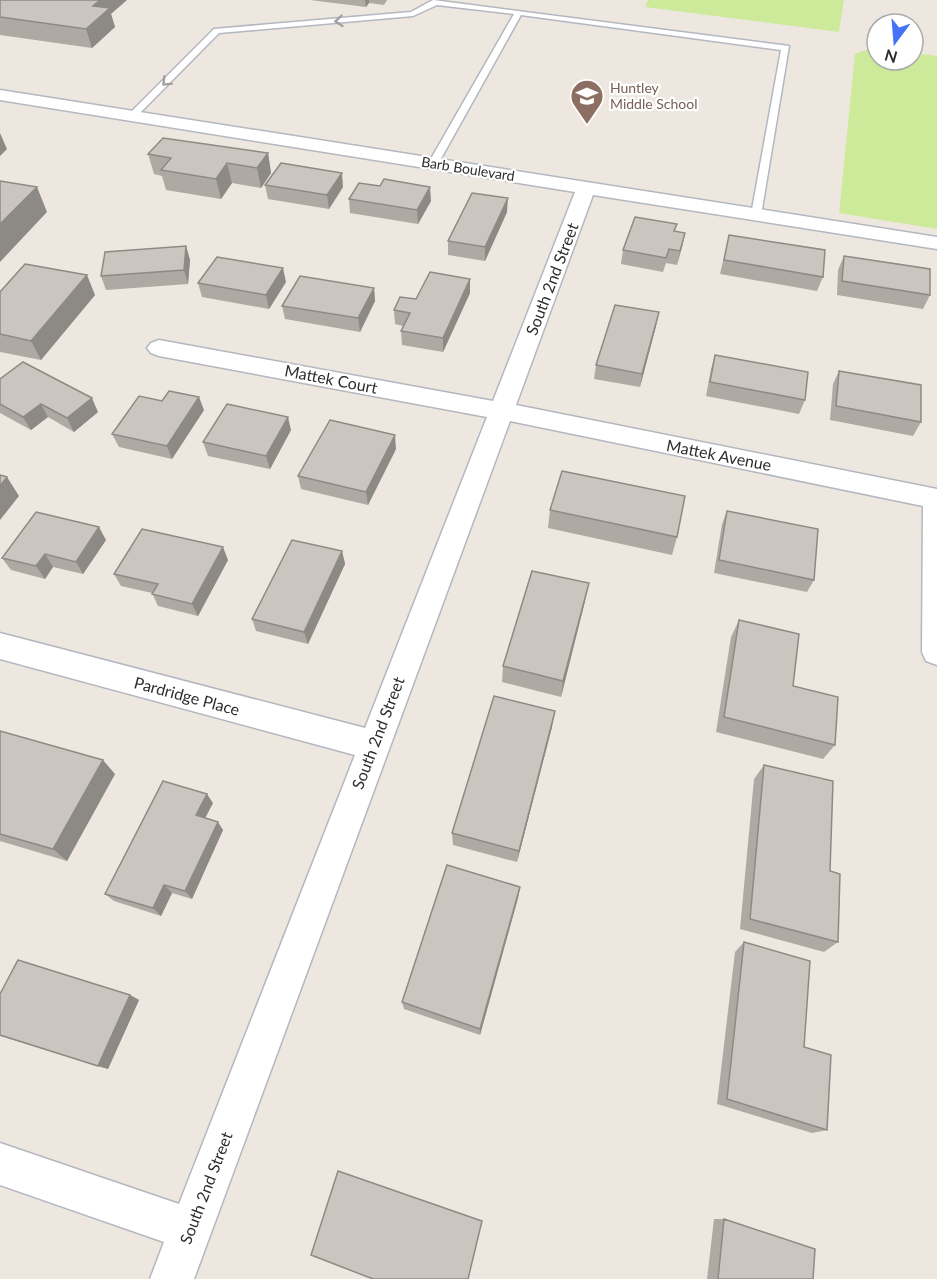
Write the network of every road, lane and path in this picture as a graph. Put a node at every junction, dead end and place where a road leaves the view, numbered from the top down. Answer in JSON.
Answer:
{"nodes":[{"id":1,"x":435,"y":1,"type":"edge"},
{"id":2,"x":519,"y":12,"type":"junction"},
{"id":3,"x":0,"y":95,"type":"edge"},
{"id":4,"x":132,"y":116,"type":"junction"},
{"id":5,"x":434,"y":164,"type":"junction"},
{"id":6,"x":586,"y":188,"type":"junction"},
{"id":7,"x":756,"y":214,"type":"junction"},
{"id":8,"x":937,"y":243,"type":"edge"},
{"id":9,"x":159,"y":348,"type":"dead end"},
{"id":10,"x":502,"y":411,"type":"junction"},
{"id":11,"x":937,"y":499,"type":"edge"},
{"id":12,"x":0,"y":646,"type":"edge"},
{"id":13,"x":937,"y":652,"type":"edge"},
{"id":14,"x":373,"y":745,"type":"junction"},
{"id":15,"x":0,"y":1164,"type":"edge"},
{"id":16,"x":190,"y":1229,"type":"junction"},
{"id":17,"x":172,"y":1279,"type":"edge"}],
"edges":[{"from":1,"to":2,"type":"lane"},
{"from":1,"to":4,"type":"lane","one_way":true},
{"from":2,"to":5,"type":"lane"},
{"from":2,"to":7,"type":"lane"},
{"from":3,"to":4,"type":"street","name":"Barb Boulevard"},
{"from":4,"to":5,"type":"street","name":"Barb Boulevard"},
{"from":5,"to":6,"type":"street","name":"Barb Boulevard"},
{"from":6,"to":7,"type":"street","name":"Barb Boulevard"},
{"from":6,"to":10,"type":"street","name":"South 2nd Street"},
{"from":7,"to":8,"type":"street","name":"Barb Boulevard"},
{"from":9,"to":10,"type":"street","name":"Mattek Court"},
{"from":10,"to":11,"type":"street","name":"Mattek Avenue"},
{"from":10,"to":14,"type":"street","name":"South 2nd Street"},
{"from":11,"to":13,"type":"street"},
{"from":12,"to":14,"type":"street","name":"Pardridge Place"},
{"from":14,"to":16,"type":"street","name":"South 2nd Street"},
{"from":15,"to":16,"type":"street"},
{"from":16,"to":17,"type":"street","name":"South 2nd Street"}]}
